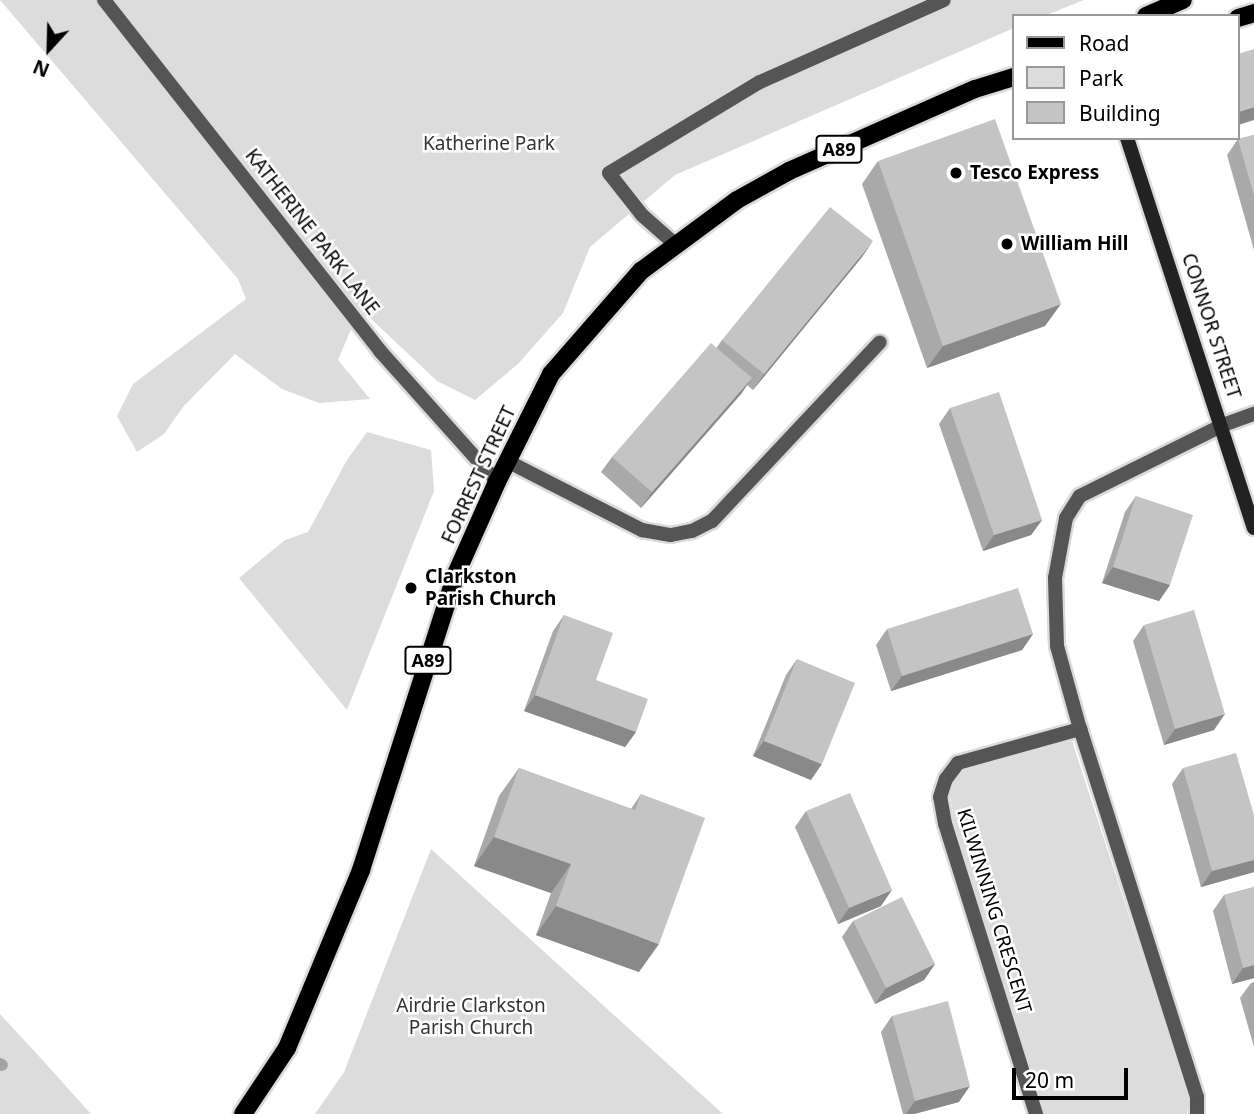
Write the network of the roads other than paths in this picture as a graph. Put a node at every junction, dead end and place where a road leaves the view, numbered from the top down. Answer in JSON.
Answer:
{"nodes":[{"id":1,"x":104,"y":0,"type":"edge"},
{"id":2,"x":944,"y":0,"type":"edge"},
{"id":3,"x":1183,"y":0,"type":"edge"},
{"id":4,"x":1151,"y":14,"type":"edge"},
{"id":5,"x":1012,"y":79,"type":"edge"},
{"id":6,"x":1128,"y":140,"type":"edge"},
{"id":7,"x":676,"y":245,"type":"junction"},
{"id":8,"x":880,"y":342,"type":"dead end"},
{"id":9,"x":1254,"y":414,"type":"edge"},
{"id":10,"x":1223,"y":425,"type":"junction"},
{"id":11,"x":507,"y":461,"type":"junction"},
{"id":12,"x":497,"y":482,"type":"junction"},
{"id":13,"x":1254,"y":528,"type":"edge"},
{"id":14,"x":1080,"y":729,"type":"junction"},
{"id":15,"x":243,"y":1114,"type":"edge"},
{"id":16,"x":1037,"y":1114,"type":"edge"},
{"id":17,"x":1197,"y":1114,"type":"edge"}],
"edges":[{"from":1,"to":12,"type":"street","name":"KATHERINE PARK LANE"},
{"from":2,"to":7,"type":"street"},
{"from":3,"to":4,"type":"main road"},
{"from":5,"to":7,"type":"main road","name":"FORREST STREET","number":"A89"},
{"from":6,"to":10,"type":"main road","name":"CONNOR STREET"},
{"from":7,"to":11,"type":"main road","name":"FORREST STREET","number":"A89"},
{"from":8,"to":11,"type":"street"},
{"from":9,"to":10,"type":"street"},
{"from":10,"to":13,"type":"main road","name":"CONNOR STREET"},
{"from":10,"to":14,"type":"street"},
{"from":11,"to":12,"type":"main road","name":"FORREST STREET","number":"A89"},
{"from":12,"to":15,"type":"main road","name":"FORREST STREET","number":"A89"},
{"from":14,"to":16,"type":"street","name":"KILWINNING CRESCENT"},
{"from":14,"to":17,"type":"street"}]}
